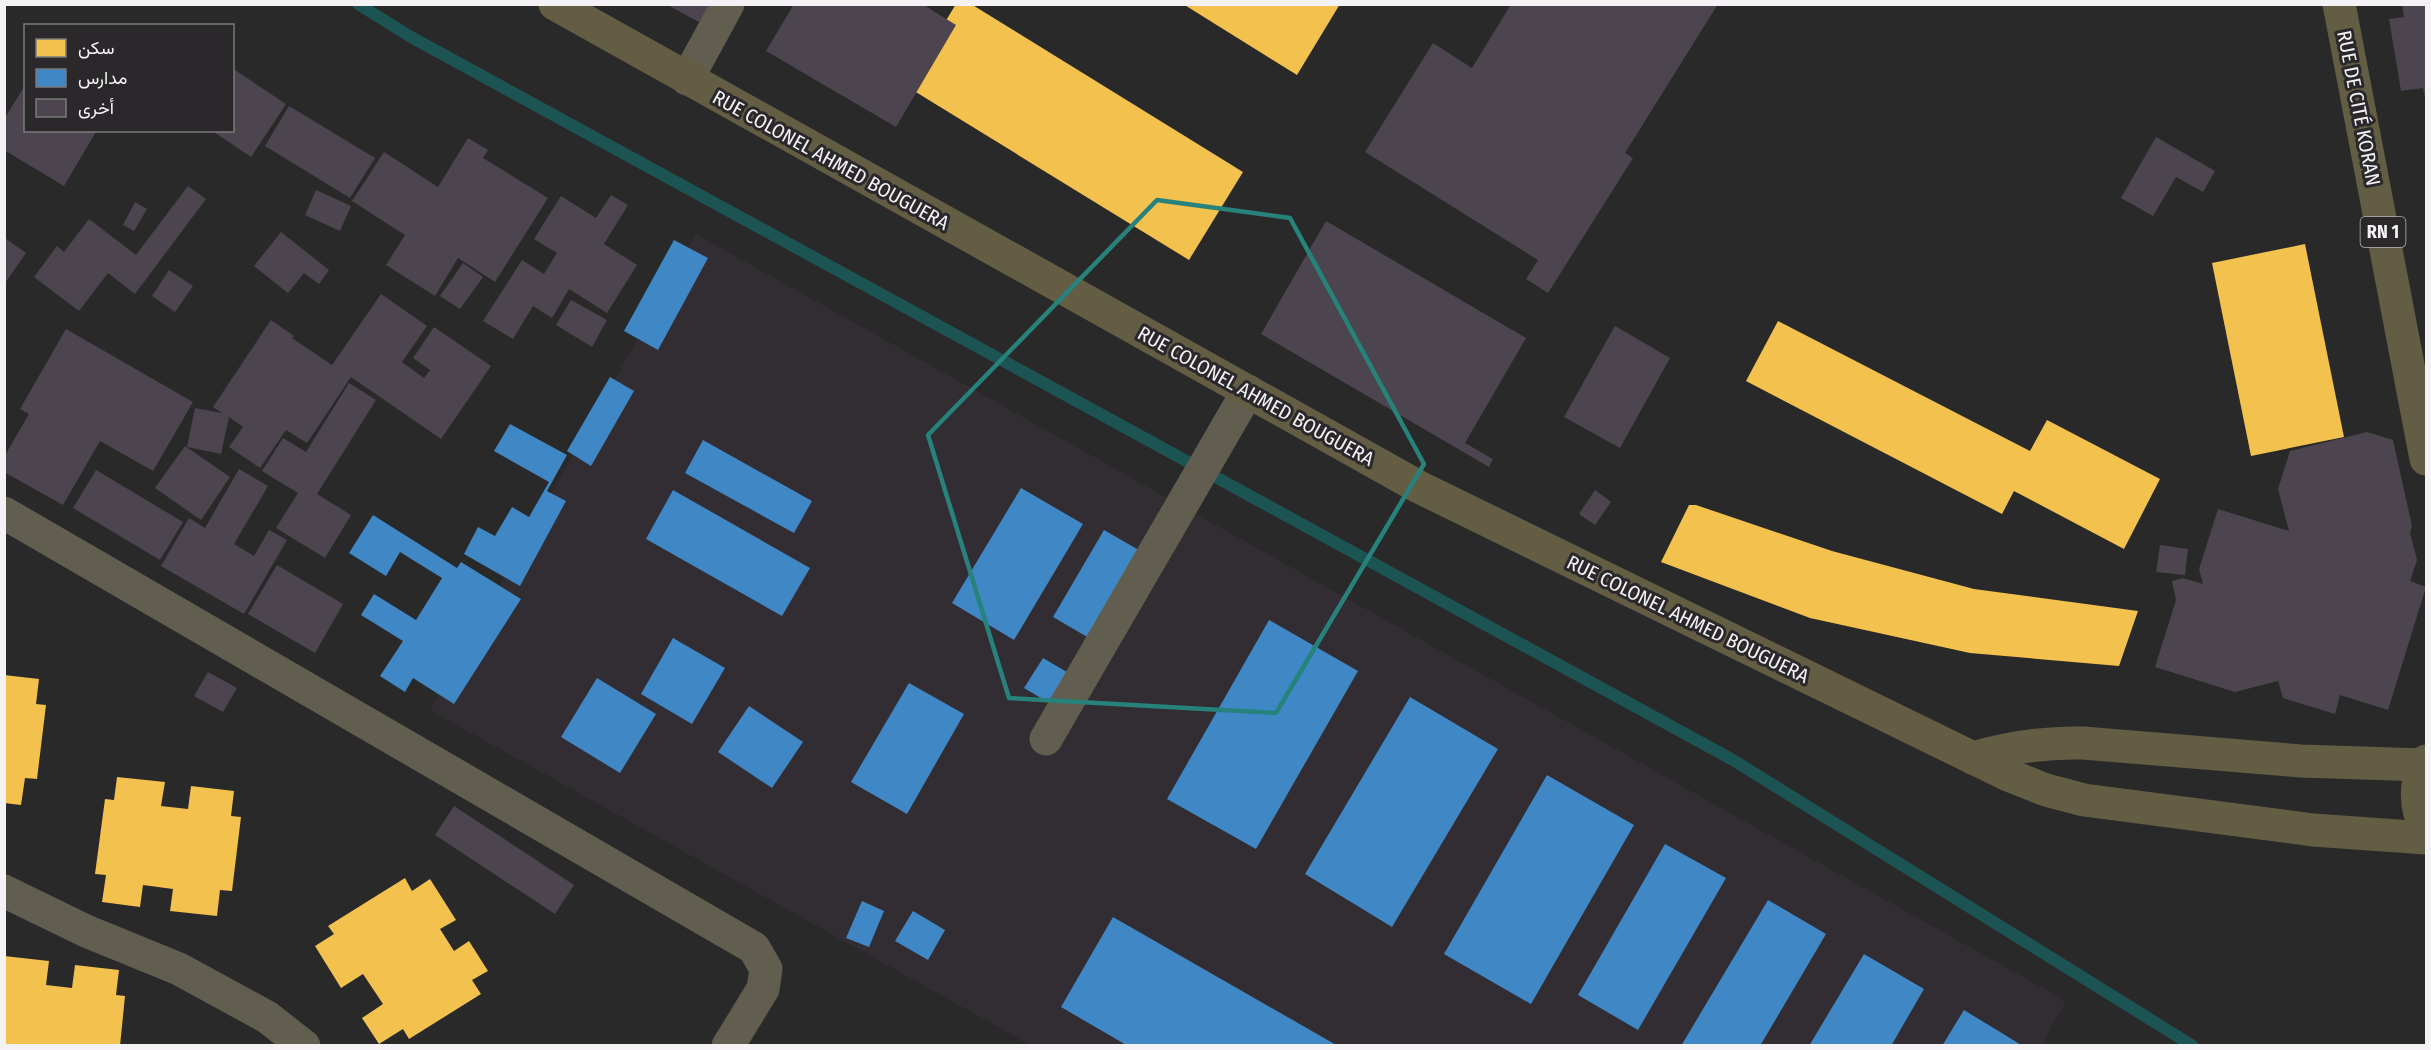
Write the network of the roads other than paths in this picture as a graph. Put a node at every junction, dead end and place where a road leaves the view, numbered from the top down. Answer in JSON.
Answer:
{"nodes":[{"id":1,"x":555,"y":4,"type":"edge"},
{"id":2,"x":728,"y":4,"type":"edge"},
{"id":3,"x":2338,"y":4,"type":"edge"},
{"id":4,"x":687,"y":79,"type":"junction"},
{"id":5,"x":1248,"y":392,"type":"junction"},
{"id":6,"x":2427,"y":459,"type":"edge"},
{"id":7,"x":4,"y":513,"type":"edge"},
{"id":8,"x":1046,"y":740,"type":"dead end"},
{"id":9,"x":1973,"y":758,"type":"junction"},
{"id":10,"x":2425,"y":763,"type":"edge"},
{"id":11,"x":2427,"y":827,"type":"edge"},
{"id":12,"x":2427,"y":838,"type":"edge"},
{"id":13,"x":4,"y":891,"type":"edge"},
{"id":14,"x":304,"y":1046,"type":"edge"},
{"id":15,"x":728,"y":1046,"type":"edge"}],
"edges":[{"from":1,"to":4,"type":"main road","name":"RUE COLONEL AHMED BOUGUERA"},
{"from":2,"to":4,"type":"street"},
{"from":3,"to":6,"type":"main road","name":"RUE DE CITÉ KORAN","number":"RN 1"},
{"from":4,"to":5,"type":"main road","name":"RUE COLONEL AHMED BOUGUERA"},
{"from":5,"to":8,"type":"street"},
{"from":5,"to":9,"type":"main road","name":"RUE COLONEL AHMED BOUGUERA"},
{"from":7,"to":15,"type":"street"},
{"from":9,"to":10,"type":"main road"},
{"from":9,"to":12,"type":"main road","name":"RUE COLONEL AHMED BOUGUERA"},
{"from":10,"to":11,"type":"main road"},
{"from":13,"to":14,"type":"street"}]}
